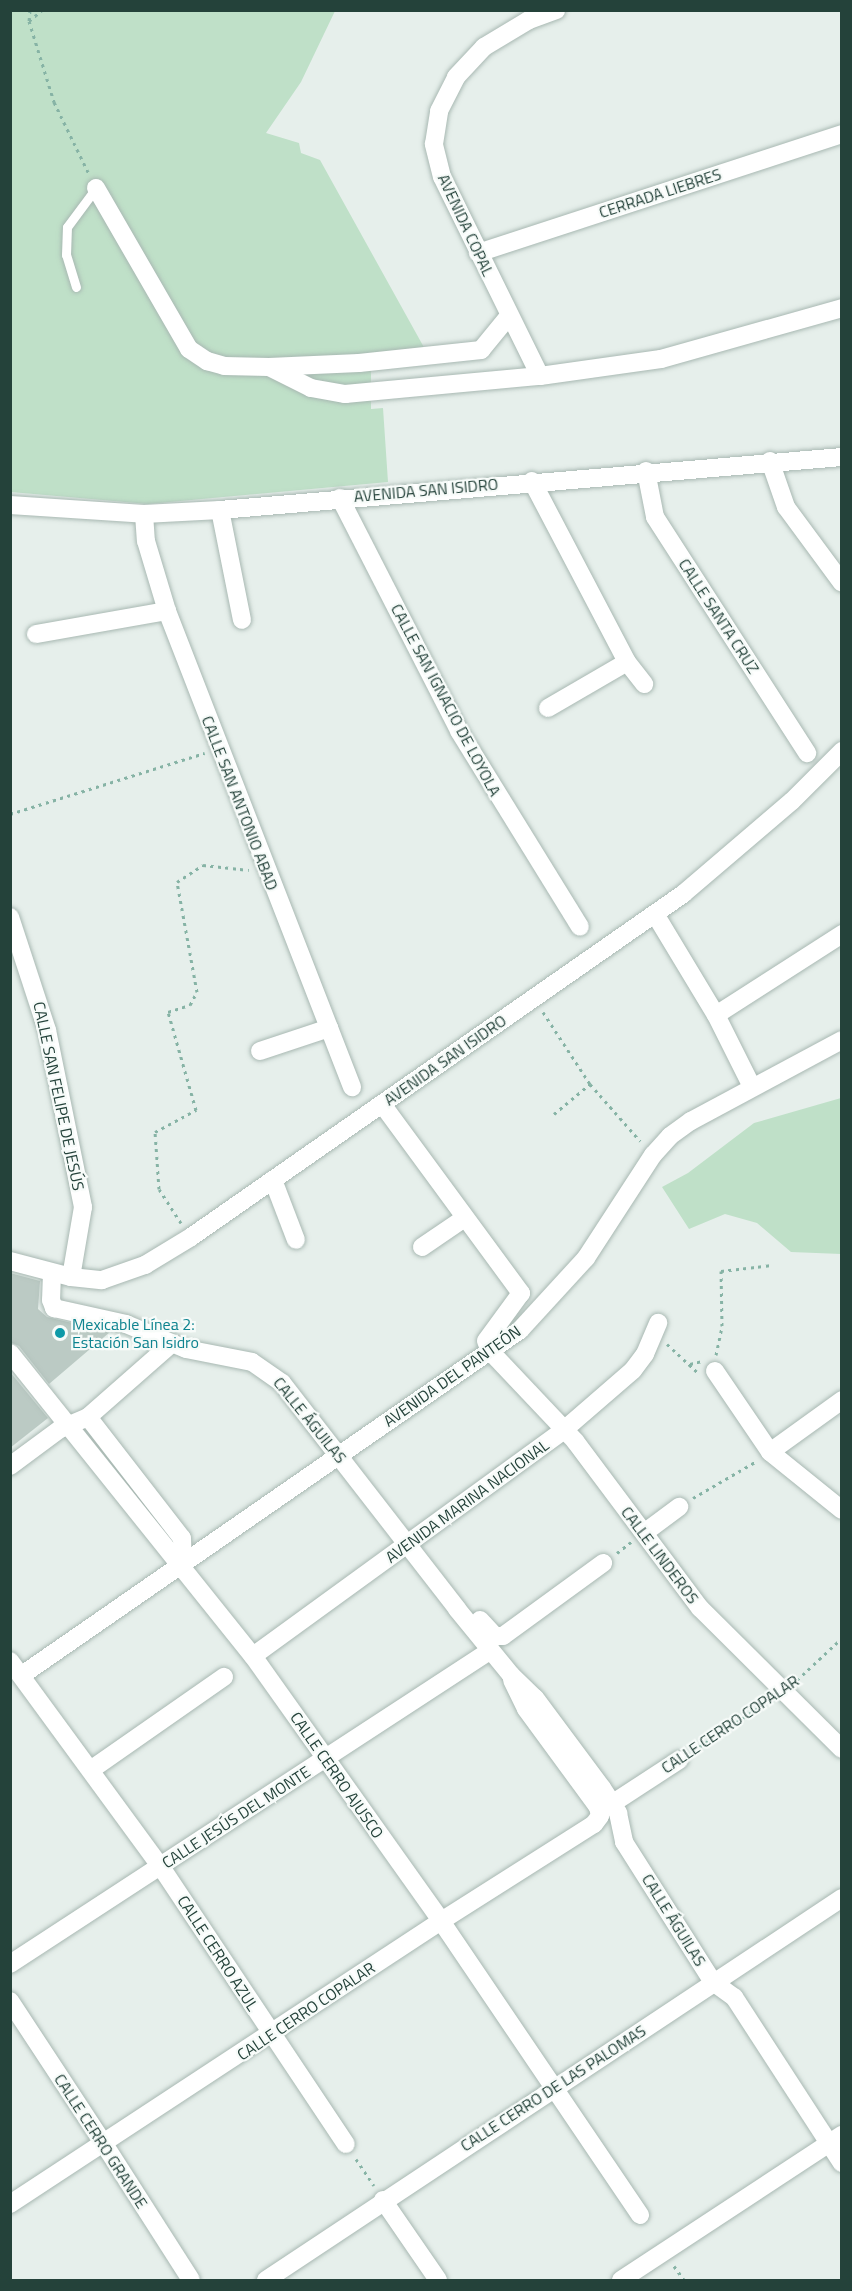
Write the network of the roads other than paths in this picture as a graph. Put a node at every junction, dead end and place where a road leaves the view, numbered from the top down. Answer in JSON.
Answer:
{"nodes":[{"id":1,"x":556,"y":10,"type":"edge"},
{"id":2,"x":842,"y":134,"type":"edge"},
{"id":3,"x":96,"y":188,"type":"joint"},
{"id":4,"x":478,"y":253,"type":"junction"},
{"id":5,"x":76,"y":287,"type":"dead end"},
{"id":6,"x":842,"y":308,"type":"edge"},
{"id":7,"x":508,"y":317,"type":"junction"},
{"id":8,"x":481,"y":350,"type":"junction"},
{"id":9,"x":383,"y":360,"type":"junction"},
{"id":10,"x":269,"y":367,"type":"junction"},
{"id":11,"x":540,"y":376,"type":"junction"},
{"id":12,"x":486,"y":381,"type":"junction"},
{"id":13,"x":387,"y":390,"type":"junction"},
{"id":14,"x":842,"y":457,"type":"edge"},
{"id":15,"x":770,"y":461,"type":"junction"},
{"id":16,"x":646,"y":471,"type":"junction"},
{"id":17,"x":532,"y":481,"type":"junction"},
{"id":18,"x":340,"y":498,"type":"junction"},
{"id":19,"x":10,"y":505,"type":"edge"},
{"id":20,"x":220,"y":510,"type":"junction"},
{"id":21,"x":144,"y":514,"type":"junction"},
{"id":22,"x":842,"y":583,"type":"edge"},
{"id":23,"x":167,"y":611,"type":"junction"},
{"id":24,"x":242,"y":620,"type":"dead end"},
{"id":25,"x":36,"y":634,"type":"dead end"},
{"id":26,"x":627,"y":662,"type":"junction"},
{"id":27,"x":644,"y":684,"type":"dead end"},
{"id":28,"x":548,"y":708,"type":"dead end"},
{"id":29,"x":842,"y":752,"type":"edge"},
{"id":30,"x":807,"y":753,"type":"dead end"},
{"id":31,"x":655,"y":914,"type":"junction"},
{"id":32,"x":10,"y":916,"type":"edge"},
{"id":33,"x":580,"y":927,"type":"dead end"},
{"id":34,"x":842,"y":934,"type":"edge"},
{"id":35,"x":716,"y":1015,"type":"junction"},
{"id":36,"x":329,"y":1028,"type":"junction"},
{"id":37,"x":842,"y":1040,"type":"edge"},
{"id":38,"x":260,"y":1051,"type":"dead end"},
{"id":39,"x":352,"y":1087,"type":"dead end"},
{"id":40,"x":752,"y":1087,"type":"junction"},
{"id":41,"x":382,"y":1104,"type":"junction"},
{"id":42,"x":273,"y":1180,"type":"junction"},
{"id":43,"x":464,"y":1220,"type":"junction"},
{"id":44,"x":296,"y":1240,"type":"dead end"},
{"id":45,"x":422,"y":1247,"type":"dead end"},
{"id":46,"x":10,"y":1261,"type":"edge"},
{"id":47,"x":52,"y":1273,"type":"junction"},
{"id":48,"x":71,"y":1277,"type":"junction"},
{"id":49,"x":658,"y":1323,"type":"dead end"},
{"id":50,"x":171,"y":1344,"type":"junction"},
{"id":51,"x":490,"y":1351,"type":"junction"},
{"id":52,"x":10,"y":1353,"type":"edge"},
{"id":53,"x":715,"y":1371,"type":"road end"},
{"id":54,"x":842,"y":1400,"type":"edge"},
{"id":55,"x":88,"y":1417,"type":"junction"},
{"id":56,"x":69,"y":1425,"type":"junction"},
{"id":57,"x":565,"y":1429,"type":"junction"},
{"id":58,"x":770,"y":1452,"type":"junction"},
{"id":59,"x":338,"y":1454,"type":"junction"},
{"id":60,"x":10,"y":1466,"type":"edge"},
{"id":61,"x":679,"y":1507,"type":"road end"},
{"id":62,"x":842,"y":1510,"type":"edge"},
{"id":63,"x":644,"y":1533,"type":"junction"},
{"id":64,"x":408,"y":1545,"type":"junction"},
{"id":65,"x":603,"y":1563,"type":"road end"},
{"id":66,"x":183,"y":1565,"type":"junction"},
{"id":67,"x":440,"y":1587,"type":"junction"},
{"id":68,"x":491,"y":1650,"type":"junction"},
{"id":69,"x":253,"y":1656,"type":"junction"},
{"id":70,"x":16,"y":1668,"type":"edge"},
{"id":71,"x":511,"y":1675,"type":"junction"},
{"id":72,"x":224,"y":1677,"type":"dead end"},
{"id":73,"x":842,"y":1749,"type":"edge"},
{"id":74,"x":326,"y":1759,"type":"junction"},
{"id":75,"x":679,"y":1761,"type":"road end"},
{"id":76,"x":92,"y":1769,"type":"junction"},
{"id":77,"x":613,"y":1803,"type":"junction"},
{"id":78,"x":600,"y":1816,"type":"joint"},
{"id":79,"x":161,"y":1866,"type":"junction"},
{"id":80,"x":842,"y":1898,"type":"edge"},
{"id":81,"x":441,"y":1921,"type":"junction"},
{"id":82,"x":10,"y":1964,"type":"edge"},
{"id":83,"x":713,"y":1982,"type":"junction"},
{"id":84,"x":10,"y":2001,"type":"edge"},
{"id":85,"x":270,"y":2035,"type":"junction"},
{"id":86,"x":553,"y":2089,"type":"junction"},
{"id":87,"x":835,"y":2139,"type":"edge"},
{"id":88,"x":104,"y":2144,"type":"junction"},
{"id":89,"x":346,"y":2144,"type":"road end"},
{"id":90,"x":842,"y":2163,"type":"edge"},
{"id":91,"x":383,"y":2200,"type":"junction"},
{"id":92,"x":10,"y":2204,"type":"edge"},
{"id":93,"x":640,"y":2215,"type":"dead end"},
{"id":94,"x":189,"y":2280,"type":"edge"},
{"id":95,"x":266,"y":2280,"type":"edge"},
{"id":96,"x":438,"y":2280,"type":"edge"},
{"id":97,"x":621,"y":2280,"type":"edge"}],
"edges":[{"from":1,"to":4,"type":"street","name":"AVENIDA COPAL"},
{"from":2,"to":4,"type":"street","name":"CERRADA LIEBRES"},
{"from":3,"to":5,"type":"lane"},
{"from":3,"to":10,"type":"street"},
{"from":4,"to":7,"type":"street","name":"AVENIDA COPAL"},
{"from":6,"to":11,"type":"street"},
{"from":7,"to":8,"type":"street"},
{"from":7,"to":11,"type":"street","name":"AVENIDA COPAL"},
{"from":8,"to":9,"type":"street"},
{"from":8,"to":12,"type":"street"},
{"from":9,"to":10,"type":"street"},
{"from":9,"to":13,"type":"street"},
{"from":10,"to":13,"type":"street"},
{"from":11,"to":12,"type":"street"},
{"from":12,"to":13,"type":"street"},
{"from":14,"to":15,"type":"street","name":"AVENIDA SAN ISIDRO"},
{"from":15,"to":16,"type":"street","name":"AVENIDA SAN ISIDRO"},
{"from":15,"to":22,"type":"street"},
{"from":16,"to":17,"type":"street","name":"AVENIDA SAN ISIDRO"},
{"from":16,"to":30,"type":"street","name":"CALLE SANTA CRUZ"},
{"from":17,"to":18,"type":"street","name":"AVENIDA SAN ISIDRO"},
{"from":17,"to":26,"type":"street"},
{"from":18,"to":20,"type":"street","name":"AVENIDA SAN ISIDRO"},
{"from":18,"to":33,"type":"street","name":"CALLE SAN IGNACIO DE LOYOLA"},
{"from":19,"to":21,"type":"street","name":"AVENIDA SAN ISIDRO"},
{"from":20,"to":21,"type":"street","name":"AVENIDA SAN ISIDRO"},
{"from":20,"to":24,"type":"street"},
{"from":21,"to":23,"type":"street","name":"CALLE SAN ANTONIO ABAD"},
{"from":23,"to":25,"type":"street"},
{"from":23,"to":36,"type":"street","name":"CALLE SAN ANTONIO ABAD"},
{"from":26,"to":27,"type":"street"},
{"from":26,"to":28,"type":"street"},
{"from":29,"to":31,"type":"street","name":"AVENIDA SAN ISIDRO"},
{"from":31,"to":35,"type":"street"},
{"from":31,"to":41,"type":"street","name":"AVENIDA SAN ISIDRO"},
{"from":32,"to":48,"type":"street","name":"CALLE SAN FELIPE DE JESÚS"},
{"from":34,"to":35,"type":"street"},
{"from":35,"to":40,"type":"street"},
{"from":36,"to":38,"type":"street"},
{"from":36,"to":39,"type":"street","name":"CALLE SAN ANTONIO ABAD"},
{"from":37,"to":40,"type":"street","name":"AVENIDA DEL PANTEÓN"},
{"from":40,"to":51,"type":"street","name":"AVENIDA DEL PANTEÓN"},
{"from":41,"to":42,"type":"street","name":"AVENIDA SAN ISIDRO"},
{"from":41,"to":43,"type":"street"},
{"from":42,"to":44,"type":"street"},
{"from":42,"to":48,"type":"street","name":"AVENIDA SAN ISIDRO"},
{"from":43,"to":45,"type":"street"},
{"from":43,"to":51,"type":"street"},
{"from":46,"to":47,"type":"street","name":"AVENIDA SAN ISIDRO"},
{"from":47,"to":48,"type":"street","name":"AVENIDA SAN ISIDRO"},
{"from":47,"to":50,"type":"street","name":"CALLE ÁGUILAS"},
{"from":49,"to":57,"type":"street","name":"AVENIDA MARINA NACIONAL"},
{"from":50,"to":55,"type":"street"},
{"from":50,"to":59,"type":"street","name":"CALLE ÁGUILAS"},
{"from":51,"to":57,"type":"street","name":"CALLE LINDEROS"},
{"from":51,"to":59,"type":"street","name":"AVENIDA DEL PANTEÓN"},
{"from":52,"to":56,"type":"street","name":"CALLE CERRO AJUSCO"},
{"from":53,"to":58,"type":"street"},
{"from":54,"to":58,"type":"street"},
{"from":55,"to":56,"type":"street"},
{"from":55,"to":66,"type":"street"},
{"from":56,"to":60,"type":"street"},
{"from":56,"to":66,"type":"street","name":"CALLE CERRO AJUSCO"},
{"from":57,"to":63,"type":"street","name":"CALLE LINDEROS"},
{"from":57,"to":64,"type":"street","name":"AVENIDA MARINA NACIONAL"},
{"from":58,"to":62,"type":"street"},
{"from":59,"to":64,"type":"street","name":"CALLE ÁGUILAS"},
{"from":59,"to":66,"type":"street","name":"AVENIDA DEL PANTEÓN"},
{"from":61,"to":63,"type":"street"},
{"from":63,"to":73,"type":"street","name":"CALLE LINDEROS"},
{"from":64,"to":67,"type":"street","name":"CALLE ÁGUILAS"},
{"from":64,"to":69,"type":"street","name":"AVENIDA MARINA NACIONAL"},
{"from":65,"to":67,"type":"street"},
{"from":66,"to":69,"type":"street","name":"CALLE CERRO AJUSCO"},
{"from":66,"to":70,"type":"street","name":"AVENIDA DEL PANTEÓN"},
{"from":67,"to":68,"type":"street","name":"CALLE ÁGUILAS"},
{"from":68,"to":71,"type":"street","name":"CALLE ÁGUILAS"},
{"from":68,"to":74,"type":"street","name":"CALLE JESÚS DEL MONTE"},
{"from":69,"to":74,"type":"street","name":"CALLE CERRO AJUSCO"},
{"from":70,"to":76,"type":"street","name":"CALLE CERRO AZUL"},
{"from":71,"to":77,"type":"street","name":"CALLE ÁGUILAS"},
{"from":71,"to":78,"type":"street","name":"CALLE ÁGUILAS"},
{"from":72,"to":76,"type":"street"},
{"from":74,"to":79,"type":"street","name":"CALLE JESÚS DEL MONTE"},
{"from":74,"to":81,"type":"street","name":"CALLE CERRO AJUSCO"},
{"from":75,"to":77,"type":"street","name":"CALLE CERRO COPALAR"},
{"from":76,"to":79,"type":"street","name":"CALLE CERRO AZUL"},
{"from":77,"to":83,"type":"street","name":"CALLE ÁGUILAS"},
{"from":78,"to":81,"type":"street","name":"CALLE CERRO COPALAR"},
{"from":79,"to":82,"type":"street","name":"CALLE JESÚS DEL MONTE"},
{"from":79,"to":85,"type":"street","name":"CALLE CERRO AZUL"},
{"from":80,"to":83,"type":"street","name":"CALLE CERRO DE LAS PALOMAS"},
{"from":81,"to":85,"type":"street","name":"CALLE CERRO COPALAR"},
{"from":81,"to":86,"type":"street","name":"CALLE CERRO AJUSCO"},
{"from":83,"to":86,"type":"street","name":"CALLE CERRO DE LAS PALOMAS"},
{"from":83,"to":87,"type":"street","name":"CALLE ÁGUILAS"},
{"from":84,"to":88,"type":"street","name":"CALLE CERRO GRANDE"},
{"from":85,"to":88,"type":"street","name":"CALLE CERRO COPALAR"},
{"from":85,"to":89,"type":"street","name":"CALLE CERRO AZUL"},
{"from":86,"to":91,"type":"street","name":"CALLE CERRO DE LAS PALOMAS"},
{"from":86,"to":93,"type":"street","name":"CALLE CERRO AJUSCO"},
{"from":87,"to":90,"type":"street","name":"CALLE ÁGUILAS"},
{"from":87,"to":97,"type":"street"},
{"from":88,"to":92,"type":"street","name":"CALLE CERRO COPALAR"},
{"from":88,"to":94,"type":"street","name":"CALLE CERRO GRANDE"},
{"from":91,"to":95,"type":"street","name":"CALLE CERRO DE LAS PALOMAS"},
{"from":91,"to":96,"type":"street"}]}
